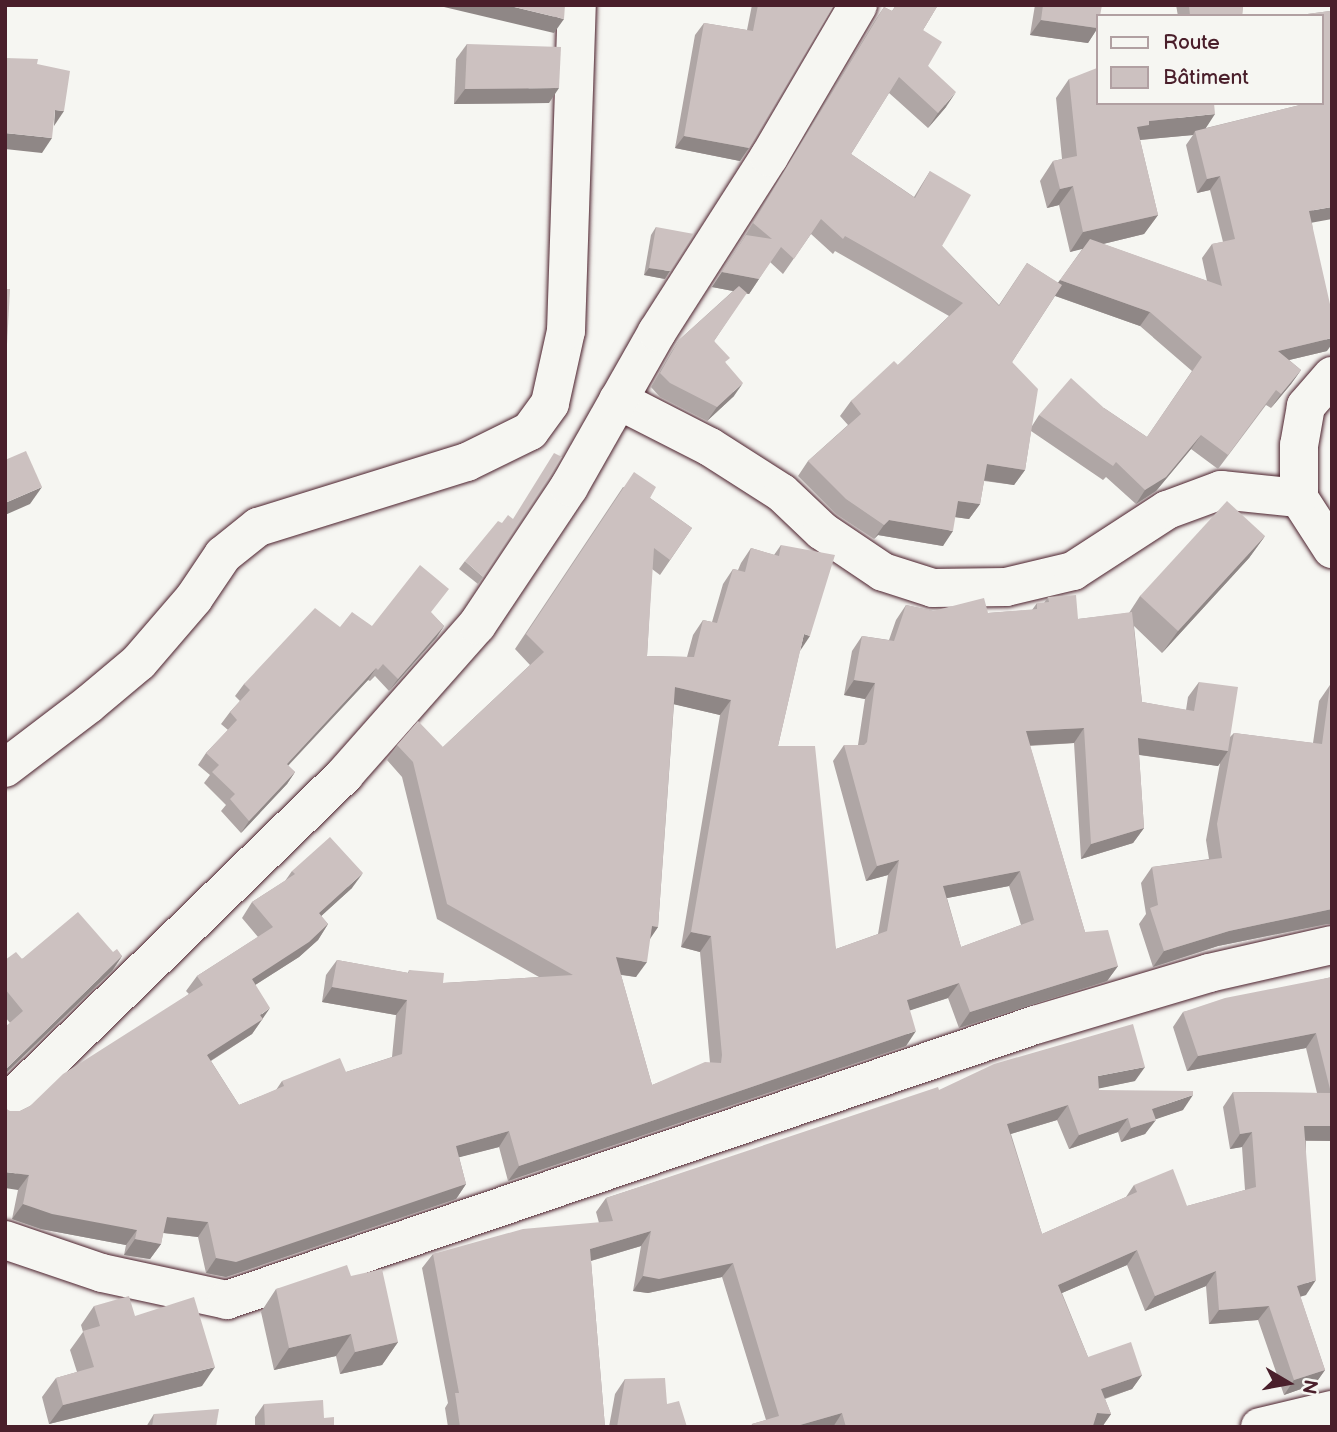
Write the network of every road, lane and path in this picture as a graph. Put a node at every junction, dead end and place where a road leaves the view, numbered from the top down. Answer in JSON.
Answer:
{"nodes":[{"id":1,"x":577,"y":5,"type":"edge"},
{"id":2,"x":858,"y":5,"type":"edge"},
{"id":3,"x":1332,"y":376,"type":"edge"},
{"id":4,"x":618,"y":400,"type":"junction"},
{"id":5,"x":1299,"y":498,"type":"junction"},
{"id":6,"x":1332,"y":549,"type":"edge"},
{"id":7,"x":5,"y":768,"type":"edge"},
{"id":8,"x":1332,"y":946,"type":"edge"},
{"id":9,"x":5,"y":1105,"type":"edge"},
{"id":10,"x":5,"y":1240,"type":"edge"},
{"id":11,"x":1332,"y":1410,"type":"edge"},
{"id":12,"x":1261,"y":1427,"type":"edge"}],
"edges":[{"from":1,"to":7,"type":"street"},
{"from":2,"to":4,"type":"street"},
{"from":3,"to":5,"type":"street"},
{"from":4,"to":5,"type":"street"},
{"from":4,"to":9,"type":"street"},
{"from":5,"to":6,"type":"street"},
{"from":8,"to":10,"type":"street"},
{"from":11,"to":12,"type":"street"}]}
